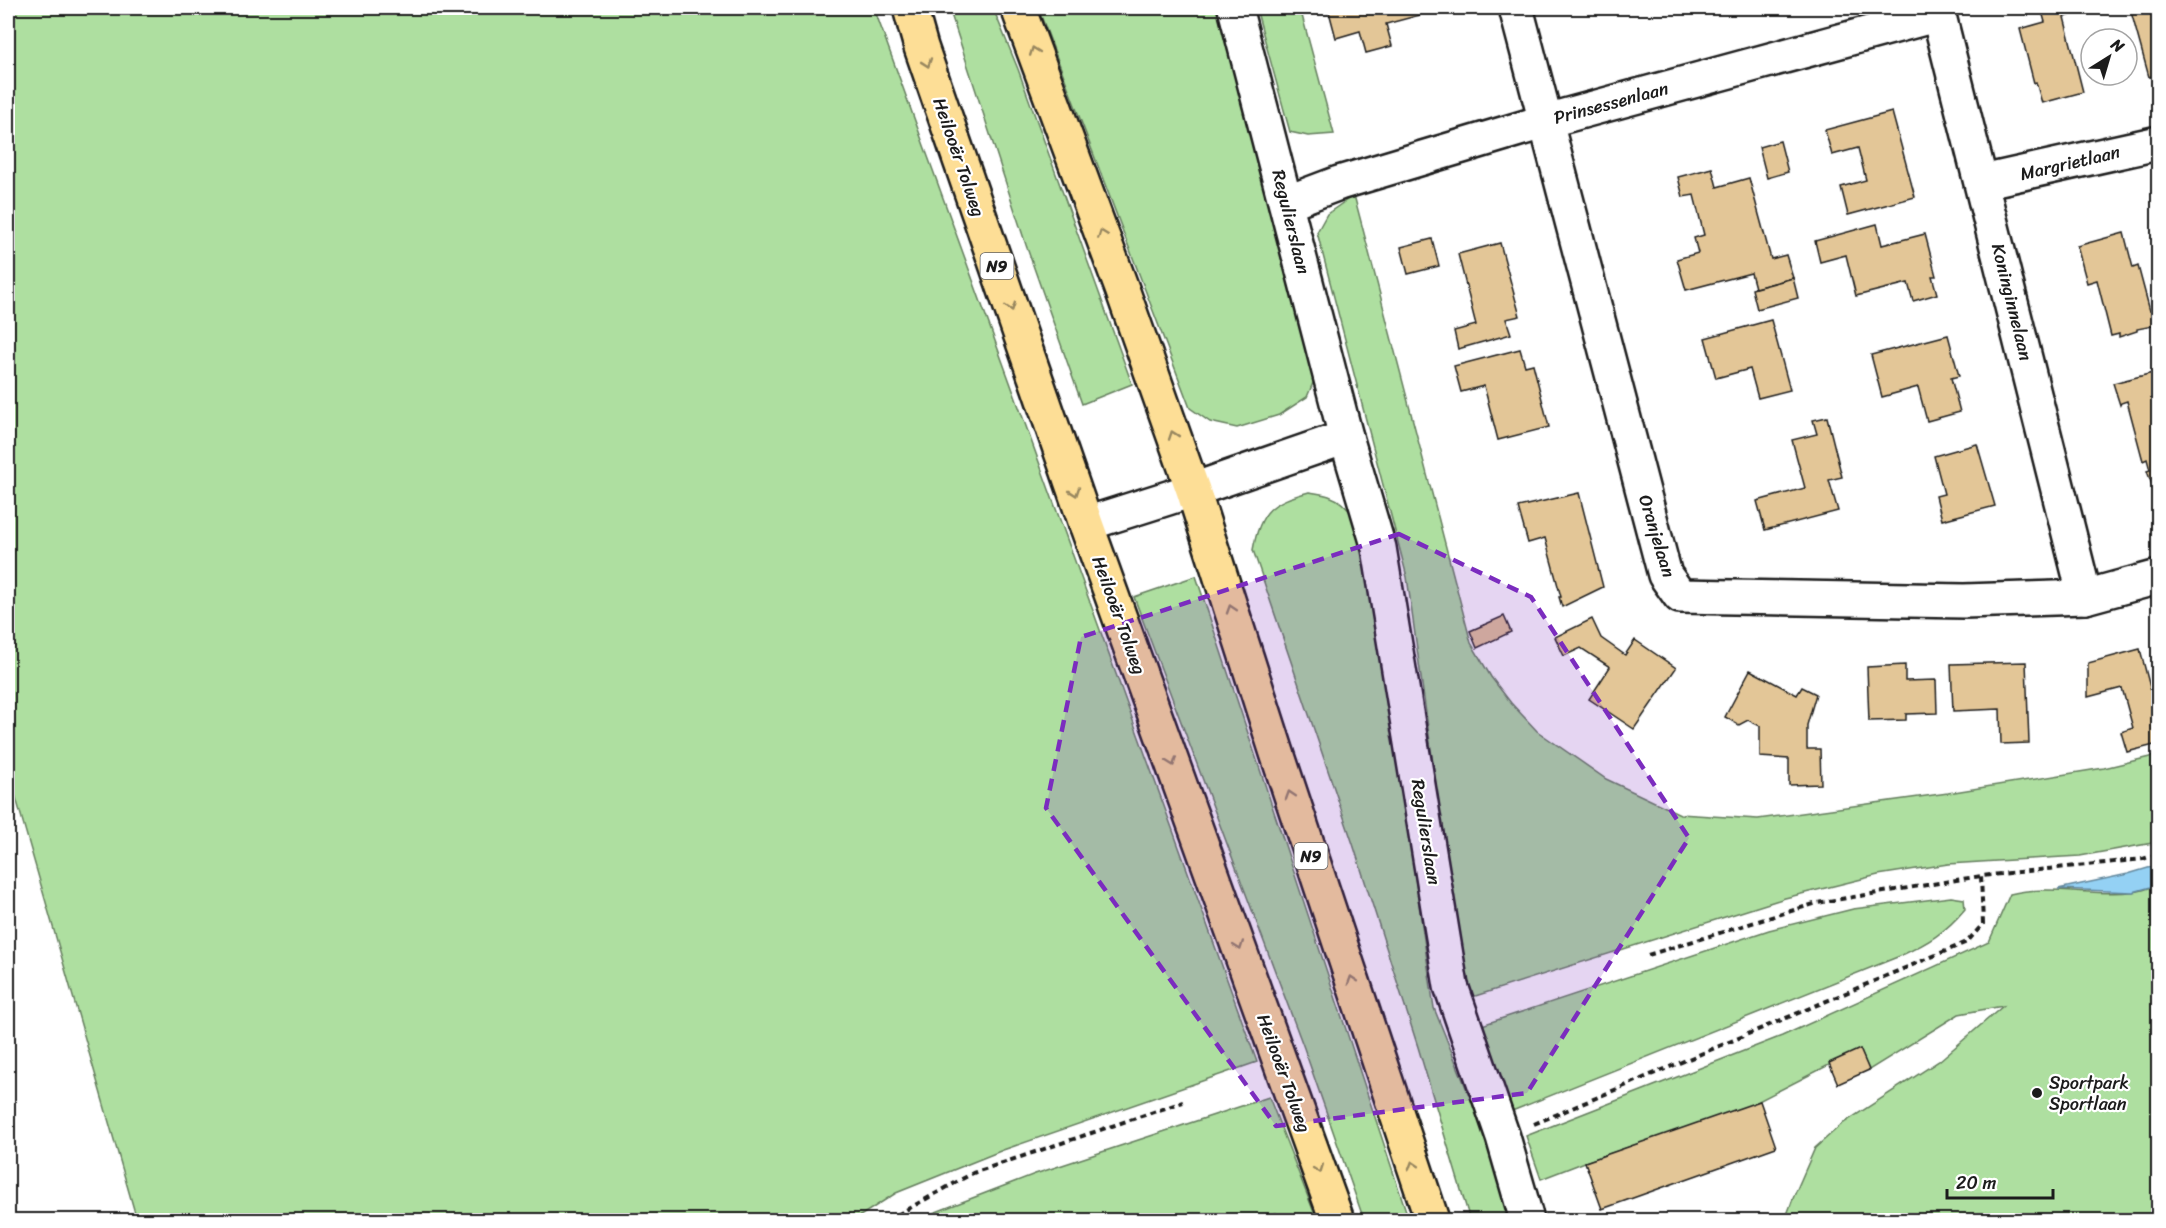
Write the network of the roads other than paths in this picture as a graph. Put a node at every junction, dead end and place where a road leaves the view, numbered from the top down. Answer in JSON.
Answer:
{"nodes":[{"id":1,"x":910,"y":8,"type":"edge"},
{"id":2,"x":1018,"y":8,"type":"edge"},
{"id":3,"x":1235,"y":8,"type":"edge"},
{"id":4,"x":1516,"y":8,"type":"edge"},
{"id":5,"x":1938,"y":11,"type":"edge"},
{"id":6,"x":1546,"y":121,"type":"junction"},
{"id":7,"x":2158,"y":143,"type":"edge"},
{"id":8,"x":1982,"y":182,"type":"junction"},
{"id":9,"x":1286,"y":203,"type":"junction"},
{"id":10,"x":1346,"y":437,"type":"junction"},
{"id":11,"x":1193,"y":490,"type":"junction"},
{"id":12,"x":1086,"y":524,"type":"junction"},
{"id":13,"x":2158,"y":577,"type":"edge"},
{"id":14,"x":2085,"y":597,"type":"junction"},
{"id":15,"x":1338,"y":1221,"type":"edge"},
{"id":16,"x":1432,"y":1221,"type":"edge"},
{"id":17,"x":1527,"y":1221,"type":"edge"}],
"edges":[{"from":1,"to":12,"type":"highway","name":"Heilooër Tolweg","number":"N9","one_way":true},
{"from":11,"to":2,"type":"highway","number":"N9","one_way":true},
{"from":3,"to":9,"type":"street","name":"Regulierslaan"},
{"from":4,"to":6,"type":"street","name":"Oranjelaan"},
{"from":5,"to":6,"type":"street","name":"Prinsessenlaan"},
{"from":5,"to":8,"type":"street","name":"Koninginnelaan"},
{"from":6,"to":9,"type":"street","name":"Prinsessenlaan"},
{"from":6,"to":14,"type":"street","name":"Oranjelaan"},
{"from":7,"to":8,"type":"street","name":"Margrietlaan"},
{"from":8,"to":14,"type":"street","name":"Koninginnelaan"},
{"from":9,"to":10,"type":"street","name":"Regulierslaan"},
{"from":10,"to":11,"type":"street"},
{"from":10,"to":17,"type":"street","name":"Regulierslaan"},
{"from":11,"to":12,"type":"street"},
{"from":16,"to":11,"type":"highway","number":"N9","one_way":true},
{"from":12,"to":15,"type":"highway","name":"Heilooër Tolweg","number":"N9","one_way":true},
{"from":13,"to":14,"type":"street","name":"Oranjelaan"}]}
